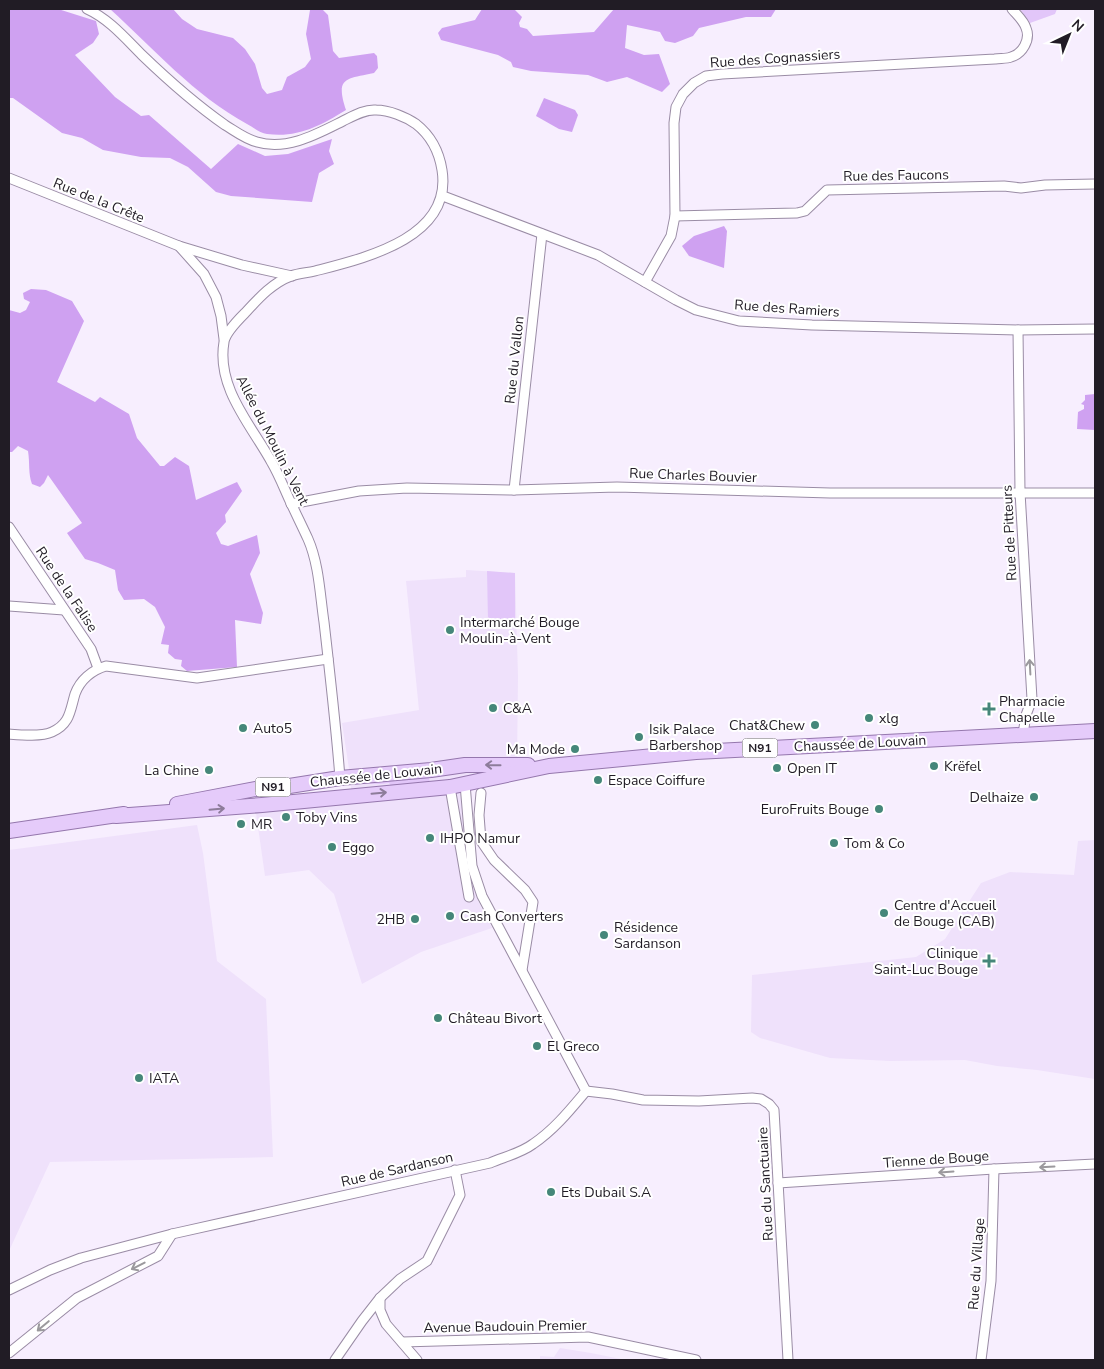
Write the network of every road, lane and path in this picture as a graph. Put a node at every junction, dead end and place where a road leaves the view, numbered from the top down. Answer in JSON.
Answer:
{"nodes":[{"id":1,"x":87,"y":9,"type":"edge"},
{"id":2,"x":1012,"y":9,"type":"edge"},
{"id":3,"x":9,"y":178,"type":"edge"},
{"id":4,"x":1095,"y":184,"type":"edge"},
{"id":5,"x":443,"y":196,"type":"junction"},
{"id":6,"x":675,"y":216,"type":"junction"},
{"id":7,"x":542,"y":234,"type":"junction"},
{"id":8,"x":179,"y":246,"type":"junction"},
{"id":9,"x":292,"y":276,"type":"junction"},
{"id":10,"x":645,"y":282,"type":"junction"},
{"id":11,"x":1095,"y":329,"type":"edge"},
{"id":12,"x":1018,"y":330,"type":"junction"},
{"id":13,"x":224,"y":339,"type":"junction"},
{"id":14,"x":514,"y":490,"type":"junction"},
{"id":15,"x":1020,"y":492,"type":"junction"},
{"id":16,"x":1095,"y":493,"type":"edge"},
{"id":17,"x":291,"y":504,"type":"junction"},
{"id":18,"x":9,"y":527,"type":"edge"},
{"id":19,"x":9,"y":606,"type":"edge"},
{"id":20,"x":64,"y":610,"type":"junction"},
{"id":21,"x":328,"y":659,"type":"junction"},
{"id":22,"x":98,"y":668,"type":"junction"},
{"id":23,"x":1091,"y":730,"type":"edge"},
{"id":24,"x":9,"y":734,"type":"edge"},
{"id":25,"x":1023,"y":734,"type":"junction"},
{"id":26,"x":465,"y":765,"type":"junction"},
{"id":27,"x":549,"y":766,"type":"junction"},
{"id":28,"x":340,"y":778,"type":"junction"},
{"id":29,"x":465,"y":784,"type":"junction"},
{"id":30,"x":283,"y":786,"type":"junction"},
{"id":31,"x":450,"y":787,"type":"junction"},
{"id":32,"x":482,"y":793,"type":"dead end"},
{"id":33,"x":349,"y":796,"type":"junction"},
{"id":34,"x":286,"y":802,"type":"junction"},
{"id":35,"x":116,"y":816,"type":"junction"},
{"id":36,"x":9,"y":832,"type":"edge"},
{"id":37,"x":468,"y":898,"type":"dead end"},
{"id":38,"x":522,"y":970,"type":"junction"},
{"id":39,"x":586,"y":1091,"type":"junction"},
{"id":40,"x":1095,"y":1164,"type":"edge"},
{"id":41,"x":994,"y":1169,"type":"junction"},
{"id":42,"x":456,"y":1170,"type":"junction"},
{"id":43,"x":778,"y":1183,"type":"junction"},
{"id":44,"x":172,"y":1234,"type":"junction"},
{"id":45,"x":9,"y":1290,"type":"edge"},
{"id":46,"x":380,"y":1298,"type":"junction"},
{"id":47,"x":402,"y":1342,"type":"junction"},
{"id":48,"x":9,"y":1353,"type":"edge"},
{"id":49,"x":335,"y":1360,"type":"edge"},
{"id":50,"x":416,"y":1360,"type":"edge"},
{"id":51,"x":696,"y":1360,"type":"edge"},
{"id":52,"x":788,"y":1360,"type":"edge"},
{"id":53,"x":981,"y":1360,"type":"edge"}],
"edges":[{"from":1,"to":5,"type":"street"},
{"from":2,"to":6,"type":"street","name":"Rue des Cognassiers"},
{"from":3,"to":8,"type":"street","name":"Rue de la Crête"},
{"from":4,"to":6,"type":"street","name":"Rue des Faucons"},
{"from":5,"to":7,"type":"street","name":"Rue des Ramiers"},
{"from":5,"to":9,"type":"street"},
{"from":6,"to":10,"type":"street","name":"Rue des Cognassiers"},
{"from":7,"to":10,"type":"street","name":"Rue des Ramiers"},
{"from":7,"to":14,"type":"street","name":"Rue du Vallon"},
{"from":8,"to":9,"type":"street","name":"Rue de la Crête"},
{"from":8,"to":13,"type":"street","name":"Rue de la Crête"},
{"from":9,"to":13,"type":"street"},
{"from":10,"to":12,"type":"street","name":"Rue des Ramiers"},
{"from":11,"to":12,"type":"street","name":"Rue des Ramiers"},
{"from":12,"to":15,"type":"street","name":"Rue de Pitteurs"},
{"from":13,"to":17,"type":"street","name":"Allée du Moulin à Vent"},
{"from":14,"to":15,"type":"street","name":"Rue Charles Bouvier"},
{"from":14,"to":17,"type":"street","name":"Rue Charles Bouvier"},
{"from":15,"to":16,"type":"street","name":"Rue Charles Bouvier"},
{"from":25,"to":15,"type":"street","name":"Rue de Pitteurs","one_way":true},
{"from":17,"to":21,"type":"street","name":"Allée du Moulin à Vent"},
{"from":18,"to":20,"type":"street","name":"Rue de la Falise"},
{"from":19,"to":20,"type":"street"},
{"from":20,"to":22,"type":"street","name":"Rue de la Falise"},
{"from":21,"to":22,"type":"street"},
{"from":21,"to":28,"type":"street","name":"Allée du Moulin à Vent"},
{"from":22,"to":24,"type":"street"},
{"from":23,"to":25,"type":"main road","name":"Chaussée de Louvain","number":"N91"},
{"from":25,"to":27,"type":"main road","name":"Chaussée de Louvain","number":"N91"},
{"from":27,"to":26,"type":"main road","name":"Chaussée de Louvain","number":"N91","one_way":true},
{"from":26,"to":28,"type":"main road","name":"Chaussée de Louvain","number":"N91"},
{"from":26,"to":29,"type":"main road"},
{"from":27,"to":29,"type":"main road","name":"Chaussée de Louvain","number":"N91"},
{"from":28,"to":30,"type":"main road","name":"Chaussée de Louvain","number":"N91"},
{"from":28,"to":33,"type":"main road"},
{"from":29,"to":31,"type":"main road","name":"Chaussée de Louvain","number":"N91"},
{"from":29,"to":38,"type":"street"},
{"from":30,"to":34,"type":"main road"},
{"from":30,"to":35,"type":"main road","name":"Chaussée de Louvain","number":"N91"},
{"from":33,"to":31,"type":"main road","name":"Chaussée de Louvain","number":"N91","one_way":true},
{"from":31,"to":37,"type":"street"},
{"from":32,"to":38,"type":"street"},
{"from":33,"to":34,"type":"main road","name":"Chaussée de Louvain","number":"N91"},
{"from":35,"to":34,"type":"main road","name":"Chaussée de Louvain","number":"N91","one_way":true},
{"from":35,"to":36,"type":"main road","name":"Chaussée de Louvain","number":"N91"},
{"from":38,"to":39,"type":"street"},
{"from":39,"to":42,"type":"street","name":"Rue de Sardanson"},
{"from":39,"to":43,"type":"street","name":"Rue du Sanctuaire"},
{"from":40,"to":41,"type":"street","name":"Tienne de Bouge","one_way":true},
{"from":41,"to":43,"type":"street","name":"Tienne de Bouge","one_way":true},
{"from":41,"to":53,"type":"street","name":"Rue du Village"},
{"from":42,"to":44,"type":"street","name":"Rue de Sardanson"},
{"from":42,"to":46,"type":"street"},
{"from":43,"to":52,"type":"street","name":"Rue du Sanctuaire"},
{"from":44,"to":45,"type":"street","name":"Rue de Sardanson"},
{"from":44,"to":48,"type":"street","one_way":true},
{"from":46,"to":47,"type":"street"},
{"from":46,"to":49,"type":"street"},
{"from":47,"to":50,"type":"street"},
{"from":47,"to":51,"type":"street","name":"Avenue Baudouin Premier"}]}
